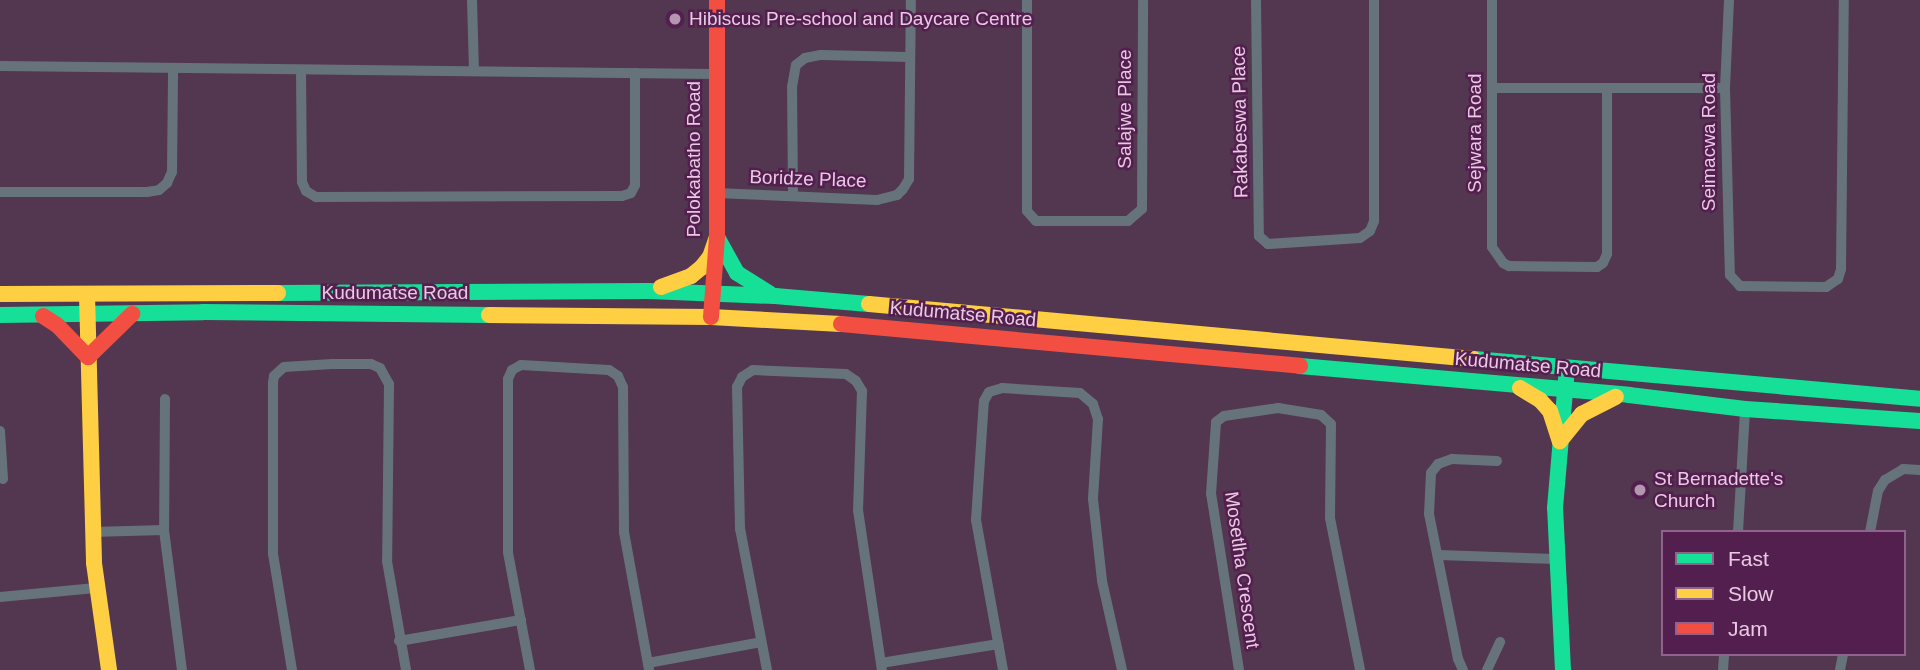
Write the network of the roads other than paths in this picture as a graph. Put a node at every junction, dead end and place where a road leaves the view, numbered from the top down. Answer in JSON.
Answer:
{"nodes":[{"id":1,"x":472,"y":0,"type":"edge"},
{"id":2,"x":717,"y":0,"type":"edge"},
{"id":3,"x":911,"y":0,"type":"edge"},
{"id":4,"x":1027,"y":0,"type":"edge"},
{"id":5,"x":1143,"y":0,"type":"edge"},
{"id":6,"x":1256,"y":0,"type":"edge"},
{"id":7,"x":1374,"y":0,"type":"edge"},
{"id":8,"x":1492,"y":0,"type":"edge"},
{"id":9,"x":1729,"y":0,"type":"edge"},
{"id":10,"x":1844,"y":0,"type":"edge"},
{"id":11,"x":909,"y":57,"type":"junction"},
{"id":12,"x":0,"y":66,"type":"edge"},
{"id":13,"x":173,"y":68,"type":"junction"},
{"id":14,"x":474,"y":70,"type":"junction"},
{"id":15,"x":301,"y":71,"type":"junction"},
{"id":16,"x":635,"y":73,"type":"junction"},
{"id":17,"x":715,"y":74,"type":"junction"},
{"id":18,"x":1493,"y":88,"type":"junction"},
{"id":19,"x":1607,"y":88,"type":"junction"},
{"id":20,"x":1725,"y":88,"type":"junction"},
{"id":21,"x":0,"y":192,"type":"edge"},
{"id":22,"x":716,"y":192,"type":"junction"},
{"id":23,"x":793,"y":196,"type":"junction"},
{"id":24,"x":717,"y":237,"type":"junction"},
{"id":25,"x":649,"y":291,"type":"junction"},
{"id":26,"x":0,"y":294,"type":"edge"},
{"id":27,"x":87,"y":294,"type":"junction"},
{"id":28,"x":713,"y":295,"type":"junction"},
{"id":29,"x":775,"y":296,"type":"junction"},
{"id":30,"x":132,"y":314,"type":"junction"},
{"id":31,"x":86,"y":315,"type":"junction"},
{"id":32,"x":0,"y":316,"type":"edge"},
{"id":33,"x":43,"y":316,"type":"junction"},
{"id":34,"x":711,"y":317,"type":"junction"},
{"id":35,"x":88,"y":357,"type":"junction"},
{"id":36,"x":1567,"y":369,"type":"junction"},
{"id":37,"x":1514,"y":385,"type":"junction"},
{"id":38,"x":1566,"y":390,"type":"junction"},
{"id":39,"x":1629,"y":395,"type":"junction"},
{"id":40,"x":165,"y":399,"type":"dead end"},
{"id":41,"x":1920,"y":399,"type":"edge"},
{"id":42,"x":1745,"y":409,"type":"junction"},
{"id":43,"x":1920,"y":421,"type":"edge"},
{"id":44,"x":0,"y":431,"type":"edge"},
{"id":45,"x":1560,"y":441,"type":"junction"},
{"id":46,"x":1497,"y":461,"type":"dead end"},
{"id":47,"x":1920,"y":470,"type":"edge"},
{"id":48,"x":3,"y":479,"type":"dead end"},
{"id":49,"x":164,"y":530,"type":"junction"},
{"id":50,"x":1738,"y":530,"type":"edge"},
{"id":51,"x":1870,"y":530,"type":"edge"},
{"id":52,"x":92,"y":532,"type":"junction"},
{"id":53,"x":1439,"y":555,"type":"junction"},
{"id":54,"x":1556,"y":559,"type":"junction"},
{"id":55,"x":96,"y":588,"type":"junction"},
{"id":56,"x":0,"y":597,"type":"edge"},
{"id":57,"x":521,"y":620,"type":"junction"},
{"id":58,"x":400,"y":641,"type":"junction"},
{"id":59,"x":761,"y":642,"type":"junction"},
{"id":60,"x":1500,"y":642,"type":"dead end"},
{"id":61,"x":998,"y":644,"type":"junction"},
{"id":62,"x":649,"y":666,"type":"edge"},
{"id":63,"x":882,"y":667,"type":"edge"},
{"id":64,"x":109,"y":670,"type":"edge"},
{"id":65,"x":182,"y":670,"type":"edge"},
{"id":66,"x":292,"y":670,"type":"edge"},
{"id":67,"x":406,"y":670,"type":"edge"},
{"id":68,"x":530,"y":670,"type":"edge"},
{"id":69,"x":767,"y":670,"type":"edge"},
{"id":70,"x":1003,"y":670,"type":"edge"},
{"id":71,"x":1122,"y":670,"type":"edge"},
{"id":72,"x":1239,"y":670,"type":"edge"},
{"id":73,"x":1360,"y":670,"type":"edge"},
{"id":74,"x":1463,"y":670,"type":"edge"},
{"id":75,"x":1487,"y":670,"type":"edge"},
{"id":76,"x":1563,"y":670,"type":"edge"}],
"edges":[{"from":1,"to":14,"type":"street"},
{"from":2,"to":17,"type":"main road","name":"Polokabatho Road"},
{"from":3,"to":11,"type":"street"},
{"from":4,"to":5,"type":"street","name":"Salajwe Place"},
{"from":6,"to":7,"type":"street","name":"Rakabeswa Place"},
{"from":8,"to":18,"type":"street","name":"Sejwara Road"},
{"from":9,"to":20,"type":"street","name":"Seimacwa Road"},
{"from":10,"to":20,"type":"street","name":"Seimacwa Road"},
{"from":11,"to":23,"type":"street","name":"Boridze Place"},
{"from":11,"to":23,"type":"street"},
{"from":12,"to":13,"type":"street"},
{"from":13,"to":15,"type":"street"},
{"from":13,"to":21,"type":"street"},
{"from":14,"to":15,"type":"street"},
{"from":14,"to":16,"type":"street"},
{"from":15,"to":16,"type":"street"},
{"from":16,"to":17,"type":"street"},
{"from":17,"to":22,"type":"main road","name":"Polokabatho Road"},
{"from":18,"to":19,"type":"street"},
{"from":18,"to":19,"type":"street","name":"Sejwara Road"},
{"from":19,"to":20,"type":"street"},
{"from":22,"to":23,"type":"street","name":"Boridze Place"},
{"from":22,"to":24,"type":"main road","name":"Polokabatho Road"},
{"from":24,"to":25,"type":"main road"},
{"from":24,"to":28,"type":"main road","name":"Polokabatho Road"},
{"from":24,"to":29,"type":"main road"},
{"from":25,"to":27,"type":"main road","name":"Kudumatse Road"},
{"from":25,"to":28,"type":"main road","name":"Kudumatse Road"},
{"from":26,"to":27,"type":"main road","name":"Kudumatse Road"},
{"from":27,"to":31,"type":"main road"},
{"from":28,"to":29,"type":"main road","name":"Kudumatse Road"},
{"from":28,"to":34,"type":"main road","name":"Polokabatho Road"},
{"from":29,"to":36,"type":"main road","name":"Kudumatse Road"},
{"from":30,"to":31,"type":"main road","name":"Kudumatse Road"},
{"from":30,"to":34,"type":"main road","name":"Kudumatse Road"},
{"from":30,"to":35,"type":"main road"},
{"from":31,"to":33,"type":"main road","name":"Kudumatse Road"},
{"from":31,"to":35,"type":"main road"},
{"from":32,"to":33,"type":"main road","name":"Kudumatse Road"},
{"from":33,"to":35,"type":"main road"},
{"from":34,"to":37,"type":"main road","name":"Kudumatse Road"},
{"from":35,"to":52,"type":"main road"},
{"from":36,"to":38,"type":"main road"},
{"from":36,"to":41,"type":"main road","name":"Kudumatse Road"},
{"from":37,"to":38,"type":"main road","name":"Kudumatse Road"},
{"from":37,"to":45,"type":"main road"},
{"from":38,"to":39,"type":"main road","name":"Kudumatse Road"},
{"from":38,"to":45,"type":"main road"},
{"from":39,"to":42,"type":"main road","name":"Kudumatse Road"},
{"from":39,"to":45,"type":"main road"},
{"from":40,"to":49,"type":"street"},
{"from":42,"to":43,"type":"main road","name":"Kudumatse Road"},
{"from":42,"to":50,"type":"street"},
{"from":44,"to":48,"type":"street"},
{"from":45,"to":54,"type":"main road"},
{"from":46,"to":53,"type":"street"},
{"from":47,"to":51,"type":"street"},
{"from":49,"to":52,"type":"street"},
{"from":49,"to":65,"type":"street"},
{"from":52,"to":55,"type":"main road"},
{"from":53,"to":54,"type":"street"},
{"from":53,"to":74,"type":"street"},
{"from":54,"to":76,"type":"main road"},
{"from":55,"to":56,"type":"street"},
{"from":55,"to":64,"type":"main road"},
{"from":57,"to":58,"type":"street"},
{"from":57,"to":62,"type":"street"},
{"from":57,"to":68,"type":"street"},
{"from":58,"to":66,"type":"street"},
{"from":58,"to":67,"type":"street"},
{"from":59,"to":62,"type":"street"},
{"from":59,"to":63,"type":"street"},
{"from":59,"to":69,"type":"street"},
{"from":60,"to":75,"type":"street"},
{"from":61,"to":63,"type":"street"},
{"from":61,"to":70,"type":"street"},
{"from":61,"to":71,"type":"street"},
{"from":72,"to":73,"type":"street","name":"Mosetlha Crescent"}]}
